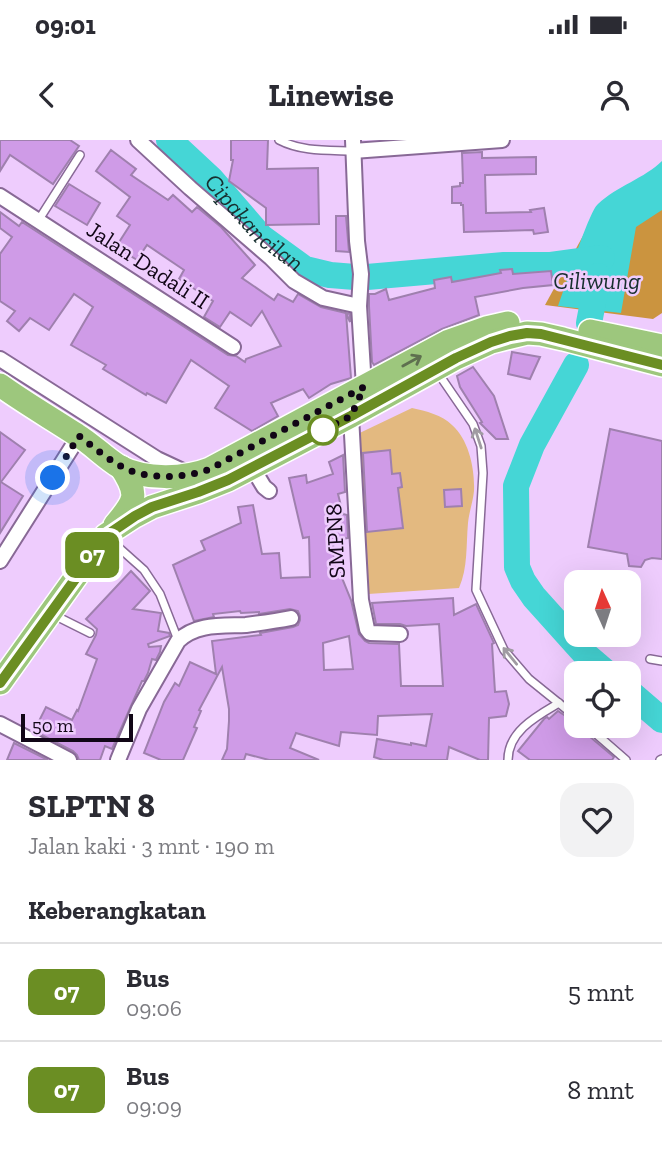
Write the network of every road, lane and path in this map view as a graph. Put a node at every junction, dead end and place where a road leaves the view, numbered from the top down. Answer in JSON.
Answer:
{"nodes":[{"id":1,"x":138,"y":140,"type":"edge"},
{"id":2,"x":279,"y":140,"type":"edge"},
{"id":3,"x":502,"y":140,"type":"edge"},
{"id":4,"x":353,"y":145,"type":"edge"},
{"id":5,"x":80,"y":155,"type":"dead end"},
{"id":6,"x":0,"y":196,"type":"edge"},
{"id":7,"x":38,"y":221,"type":"junction"},
{"id":8,"x":359,"y":306,"type":"junction"},
{"id":9,"x":625,"y":346,"type":"junction"},
{"id":10,"x":662,"y":346,"type":"edge"},
{"id":11,"x":233,"y":347,"type":"dead end"},
{"id":12,"x":452,"y":350,"type":"junction"},
{"id":13,"x":0,"y":359,"type":"edge"},
{"id":14,"x":662,"y":365,"type":"edge"},
{"id":15,"x":436,"y":370,"type":"junction"},
{"id":16,"x":0,"y":385,"type":"edge"},
{"id":17,"x":364,"y":387,"type":"junction"},
{"id":18,"x":56,"y":394,"type":"junction"},
{"id":19,"x":45,"y":416,"type":"junction"},
{"id":20,"x":351,"y":416,"type":"junction"},
{"id":21,"x":104,"y":424,"type":"junction"},
{"id":22,"x":87,"y":442,"type":"junction"},
{"id":23,"x":121,"y":467,"type":"junction"},
{"id":24,"x":252,"y":467,"type":"junction"},
{"id":25,"x":196,"y":474,"type":"junction"},
{"id":26,"x":269,"y":491,"type":"dead end"},
{"id":27,"x":106,"y":536,"type":"junction"},
{"id":28,"x":0,"y":561,"type":"edge"},
{"id":29,"x":51,"y":613,"type":"junction"},
{"id":30,"x":291,"y":618,"type":"dead end"},
{"id":31,"x":90,"y":633,"type":"dead end"},
{"id":32,"x":400,"y":634,"type":"dead end"},
{"id":33,"x":178,"y":641,"type":"junction"},
{"id":34,"x":650,"y":659,"type":"dead end"},
{"id":35,"x":662,"y":661,"type":"edge"},
{"id":36,"x":0,"y":683,"type":"edge"},
{"id":37,"x":559,"y":703,"type":"junction"},
{"id":38,"x":564,"y":707,"type":"edge"},
{"id":39,"x":0,"y":724,"type":"edge"},
{"id":40,"x":601,"y":738,"type":"edge"},
{"id":41,"x":69,"y":760,"type":"edge"},
{"id":42,"x":118,"y":760,"type":"edge"},
{"id":43,"x":508,"y":760,"type":"edge"},
{"id":44,"x":626,"y":760,"type":"edge"}],
"edges":[{"from":1,"to":8,"type":"street"},
{"from":2,"to":4,"type":"lane"},
{"from":3,"to":4,"type":"street"},
{"from":4,"to":8,"type":"street"},
{"from":5,"to":7,"type":"lane"},
{"from":6,"to":7,"type":"street","name":"Jalan Dadali II"},
{"from":7,"to":11,"type":"street","name":"Jalan Dadali II"},
{"from":8,"to":17,"type":"street"},
{"from":9,"to":10,"type":"main road"},
{"from":9,"to":12,"type":"main road"},
{"from":9,"to":14,"type":"main road"},
{"from":12,"to":15,"type":"main road"},
{"from":17,"to":12,"type":"main road","one_way":true},
{"from":13,"to":18,"type":"street"},
{"from":15,"to":20,"type":"main road"},
{"from":37,"to":15,"type":"lane","one_way":true},
{"from":16,"to":19,"type":"main road"},
{"from":17,"to":20,"type":"street"},
{"from":17,"to":25,"type":"main road"},
{"from":18,"to":19,"type":"street"},
{"from":18,"to":21,"type":"street"},
{"from":19,"to":22,"type":"main road"},
{"from":20,"to":24,"type":"main road"},
{"from":20,"to":32,"type":"street","name":"SMPN8"},
{"from":21,"to":22,"type":"street"},
{"from":21,"to":25,"type":"street"},
{"from":22,"to":23,"type":"main road"},
{"from":22,"to":28,"type":"street"},
{"from":23,"to":25,"type":"main road"},
{"from":23,"to":27,"type":"main road"},
{"from":24,"to":26,"type":"street"},
{"from":24,"to":27,"type":"main road"},
{"from":27,"to":29,"type":"main road"},
{"from":27,"to":33,"type":"lane"},
{"from":29,"to":31,"type":"lane"},
{"from":29,"to":36,"type":"main road"},
{"from":30,"to":33,"type":"street"},
{"from":33,"to":42,"type":"street"},
{"from":34,"to":35,"type":"lane"},
{"from":37,"to":38,"type":"lane"},
{"from":37,"to":43,"type":"lane"},
{"from":39,"to":41,"type":"street"},
{"from":40,"to":44,"type":"lane"}]}
